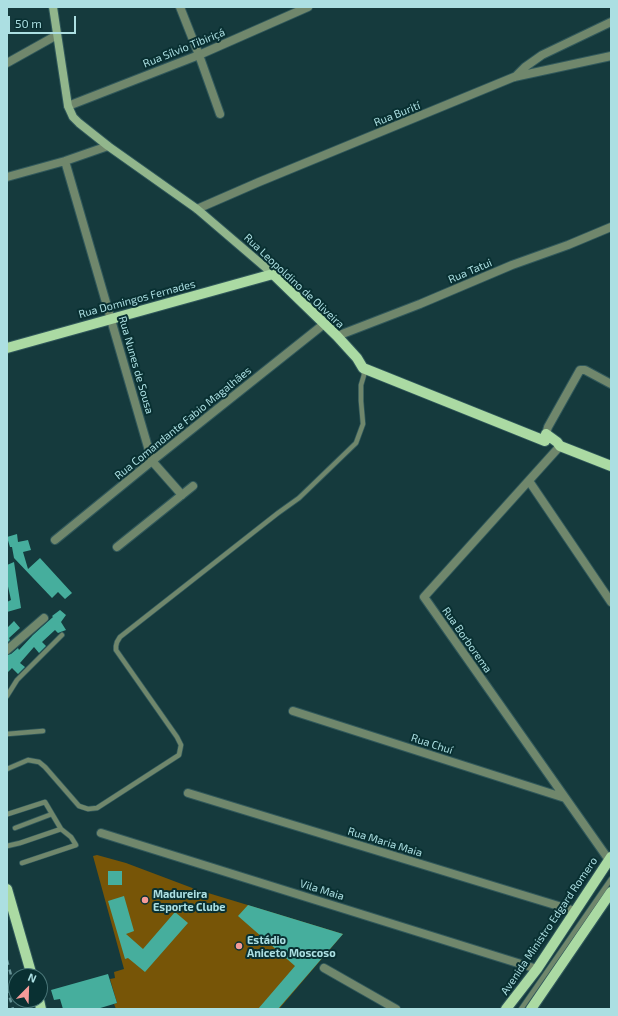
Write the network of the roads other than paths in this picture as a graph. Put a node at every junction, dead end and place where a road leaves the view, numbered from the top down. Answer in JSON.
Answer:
{"nodes":[{"id":1,"x":53,"y":7,"type":"edge"},
{"id":2,"x":180,"y":7,"type":"edge"},
{"id":3,"x":308,"y":7,"type":"edge"},
{"id":4,"x":611,"y":22,"type":"edge"},
{"id":5,"x":57,"y":34,"type":"junction"},
{"id":6,"x":199,"y":55,"type":"junction"},
{"id":7,"x":611,"y":56,"type":"edge"},
{"id":8,"x":7,"y":63,"type":"edge"},
{"id":9,"x":514,"y":77,"type":"junction"},
{"id":10,"x":68,"y":106,"type":"junction"},
{"id":11,"x":220,"y":114,"type":"dead end"},
{"id":12,"x":108,"y":146,"type":"junction"},
{"id":13,"x":65,"y":161,"type":"junction"},
{"id":14,"x":7,"y":177,"type":"edge"},
{"id":15,"x":197,"y":209,"type":"junction"},
{"id":16,"x":611,"y":227,"type":"edge"},
{"id":17,"x":273,"y":274,"type":"junction"},
{"id":18,"x":112,"y":318,"type":"junction"},
{"id":19,"x":324,"y":324,"type":"junction"},
{"id":20,"x":337,"y":336,"type":"junction"},
{"id":21,"x":7,"y":348,"type":"edge"},
{"id":22,"x":363,"y":368,"type":"junction"},
{"id":23,"x":611,"y":384,"type":"edge"},
{"id":24,"x":546,"y":434,"type":"junction"},
{"id":25,"x":560,"y":446,"type":"junction"},
{"id":26,"x":152,"y":461,"type":"junction"},
{"id":27,"x":611,"y":466,"type":"edge"},
{"id":28,"x":529,"y":481,"type":"junction"},
{"id":29,"x":193,"y":486,"type":"dead end"},
{"id":30,"x":182,"y":495,"type":"junction"},
{"id":31,"x":55,"y":540,"type":"dead end"},
{"id":32,"x":117,"y":547,"type":"dead end"},
{"id":33,"x":611,"y":602,"type":"edge"},
{"id":34,"x":44,"y":618,"type":"dead end"},
{"id":35,"x":62,"y":635,"type":"dead end"},
{"id":36,"x":7,"y":650,"type":"edge"},
{"id":37,"x":7,"y":696,"type":"edge"},
{"id":38,"x":293,"y":711,"type":"dead end"},
{"id":39,"x":43,"y":731,"type":"dead end"},
{"id":40,"x":7,"y":734,"type":"edge"},
{"id":41,"x":7,"y":769,"type":"edge"},
{"id":42,"x":188,"y":793,"type":"dead end"},
{"id":43,"x":565,"y":798,"type":"junction"},
{"id":44,"x":8,"y":814,"type":"edge"},
{"id":45,"x":52,"y":814,"type":"junction"},
{"id":46,"x":15,"y":828,"type":"dead end"},
{"id":47,"x":61,"y":830,"type":"junction"},
{"id":48,"x":101,"y":833,"type":"dead end"},
{"id":49,"x":7,"y":846,"type":"edge"},
{"id":50,"x":610,"y":858,"type":"edge"},
{"id":51,"x":22,"y":864,"type":"dead end"},
{"id":52,"x":611,"y":879,"type":"edge"},
{"id":53,"x":7,"y":889,"type":"edge"},
{"id":54,"x":611,"y":892,"type":"edge"},
{"id":55,"x":575,"y":911,"type":"junction"},
{"id":56,"x":30,"y":968,"type":"edge"},
{"id":57,"x":324,"y":968,"type":"dead end"},
{"id":58,"x":536,"y":969,"type":"junction"},
{"id":59,"x":396,"y":1009,"type":"edge"},
{"id":60,"x":506,"y":1009,"type":"edge"},
{"id":61,"x":521,"y":1009,"type":"edge"},
{"id":62,"x":531,"y":1009,"type":"edge"}],
"edges":[{"from":1,"to":5,"type":"street","name":"Rua Leopoldino de Oliveira"},
{"from":2,"to":6,"type":"street"},
{"from":3,"to":6,"type":"street","name":"Rua Sílvio Tibiriçá"},
{"from":4,"to":9,"type":"street"},
{"from":5,"to":8,"type":"street"},
{"from":5,"to":10,"type":"street","name":"Rua Leopoldino de Oliveira"},
{"from":6,"to":10,"type":"street","name":"Rua Sílvio Tibiriçá"},
{"from":6,"to":11,"type":"street"},
{"from":7,"to":9,"type":"street","name":"Rua Burití"},
{"from":9,"to":15,"type":"street","name":"Rua Burití"},
{"from":10,"to":12,"type":"street","name":"Rua Leopoldino de Oliveira"},
{"from":12,"to":13,"type":"street"},
{"from":12,"to":15,"type":"street","name":"Rua Leopoldino de Oliveira"},
{"from":13,"to":14,"type":"street"},
{"from":13,"to":18,"type":"street","name":"Rua Nunes de Sousa"},
{"from":15,"to":17,"type":"street","name":"Rua Leopoldino de Oliveira"},
{"from":16,"to":20,"type":"street","name":"Rua Tatui"},
{"from":17,"to":18,"type":"main road","name":"Rua Domingos Fernades"},
{"from":17,"to":19,"type":"main road","name":"Rua Leopoldino de Oliveira"},
{"from":18,"to":21,"type":"main road","name":"Rua Domingos Fernades"},
{"from":18,"to":26,"type":"street","name":"Rua Nunes de Sousa"},
{"from":19,"to":20,"type":"main road","name":"Rua Leopoldino de Oliveira"},
{"from":19,"to":26,"type":"street","name":"Rua Comandante Fabio Magalhães"},
{"from":20,"to":22,"type":"main road","name":"Rua Leopoldino de Oliveira"},
{"from":22,"to":24,"type":"main road"},
{"from":22,"to":41,"type":"lane"},
{"from":23,"to":24,"type":"street"},
{"from":24,"to":25,"type":"main road"},
{"from":25,"to":27,"type":"main road"},
{"from":25,"to":28,"type":"street","name":"Rua Borborema"},
{"from":26,"to":30,"type":"street"},
{"from":26,"to":31,"type":"street","name":"Rua Comandante Fabio Magalhães"},
{"from":28,"to":33,"type":"street"},
{"from":28,"to":43,"type":"street","name":"Rua Borborema"},
{"from":29,"to":30,"type":"street"},
{"from":30,"to":32,"type":"street"},
{"from":34,"to":36,"type":"street"},
{"from":35,"to":37,"type":"lane"},
{"from":38,"to":43,"type":"street","name":"Rua Chuí"},
{"from":39,"to":40,"type":"lane"},
{"from":42,"to":55,"type":"street","name":"Rua Maria Maia"},
{"from":43,"to":50,"type":"street","name":"Rua Borborema"},
{"from":44,"to":45,"type":"lane"},
{"from":45,"to":46,"type":"lane"},
{"from":45,"to":47,"type":"lane"},
{"from":47,"to":49,"type":"lane"},
{"from":47,"to":51,"type":"lane"},
{"from":48,"to":58,"type":"street","name":"Vila Maia"},
{"from":50,"to":55,"type":"main road","name":"Avenida Ministro Edgard Romero"},
{"from":52,"to":61,"type":"lane"},
{"from":53,"to":56,"type":"main road"},
{"from":54,"to":62,"type":"main road"},
{"from":55,"to":58,"type":"main road","name":"Avenida Ministro Edgard Romero"},
{"from":57,"to":59,"type":"street"},
{"from":58,"to":60,"type":"main road","name":"Avenida Ministro Edgard Romero"}]}
